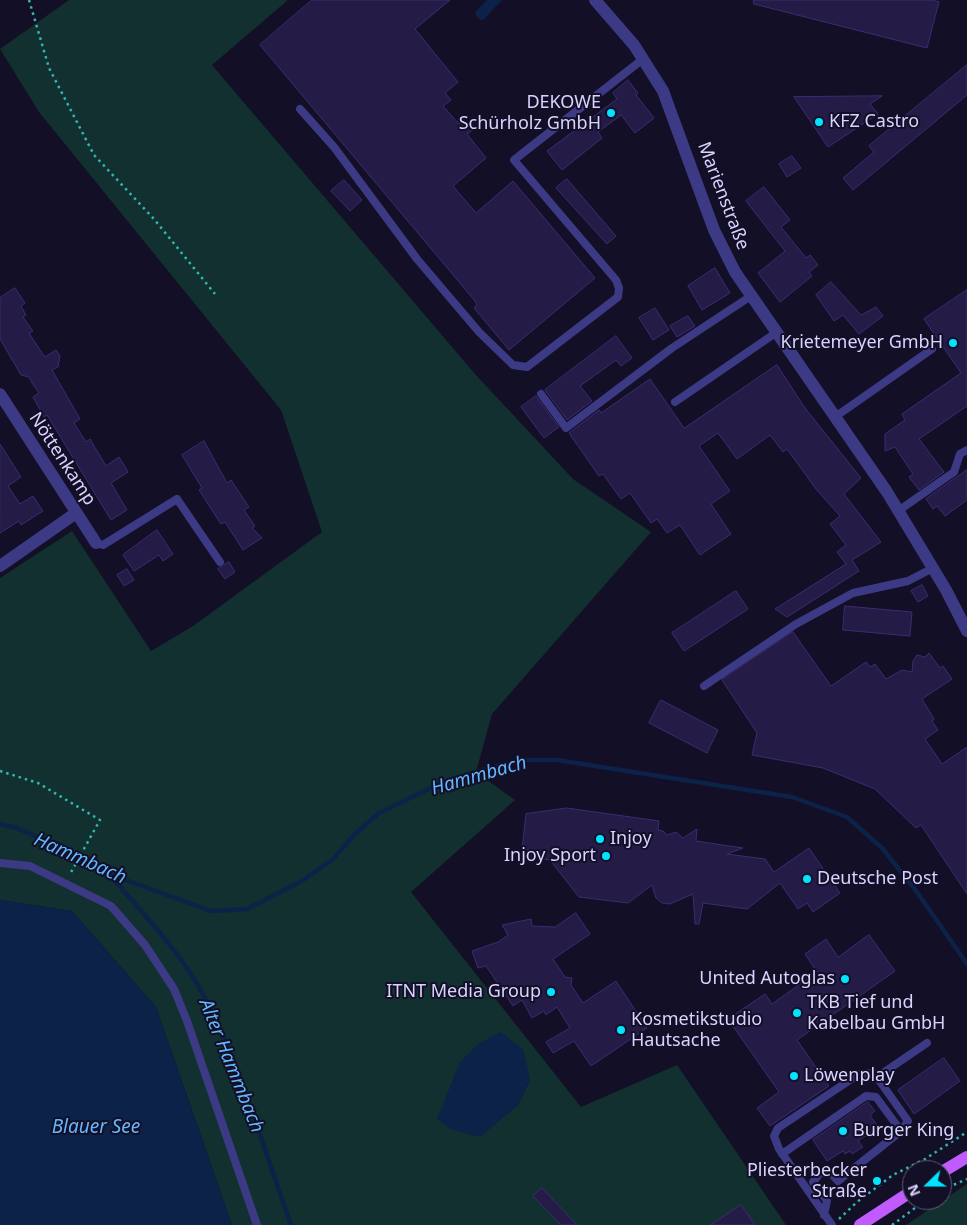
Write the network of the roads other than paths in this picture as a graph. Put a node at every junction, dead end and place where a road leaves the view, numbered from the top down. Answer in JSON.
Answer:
{"nodes":[{"id":1,"x":595,"y":0,"type":"edge"},
{"id":2,"x":643,"y":59,"type":"junction"},
{"id":3,"x":300,"y":109,"type":"dead end"},
{"id":4,"x":751,"y":296,"type":"junction"},
{"id":5,"x":777,"y":332,"type":"junction"},
{"id":6,"x":932,"y":349,"type":"dead end"},
{"id":7,"x":0,"y":394,"type":"edge"},
{"id":8,"x":541,"y":394,"type":"dead end"},
{"id":9,"x":675,"y":402,"type":"dead end"},
{"id":10,"x":835,"y":417,"type":"junction"},
{"id":11,"x":967,"y":450,"type":"edge"},
{"id":12,"x":898,"y":511,"type":"junction"},
{"id":13,"x":76,"y":513,"type":"junction"},
{"id":14,"x":96,"y":543,"type":"joint"},
{"id":15,"x":220,"y":562,"type":"dead end"},
{"id":16,"x":0,"y":566,"type":"edge"},
{"id":17,"x":933,"y":568,"type":"junction"},
{"id":18,"x":967,"y":631,"type":"edge"},
{"id":19,"x":704,"y":686,"type":"dead end"},
{"id":20,"x":0,"y":863,"type":"edge"},
{"id":21,"x":927,"y":1043,"type":"dead end"},
{"id":22,"x":878,"y":1077,"type":"junction"},
{"id":23,"x":901,"y":1131,"type":"junction"},
{"id":24,"x":782,"y":1154,"type":"junction"},
{"id":25,"x":967,"y":1156,"type":"edge"},
{"id":26,"x":952,"y":1166,"type":"edge"},
{"id":27,"x":902,"y":1198,"type":"edge"},
{"id":28,"x":824,"y":1215,"type":"junction"},
{"id":29,"x":257,"y":1225,"type":"edge"},
{"id":30,"x":832,"y":1225,"type":"edge"},
{"id":31,"x":860,"y":1225,"type":"edge"}],
"edges":[{"from":1,"to":2,"type":"street","name":"Marienstraße"},
{"from":2,"to":3,"type":"lane"},
{"from":2,"to":4,"type":"street","name":"Marienstraße"},
{"from":4,"to":5,"type":"street","name":"Marienstraße"},
{"from":4,"to":8,"type":"lane"},
{"from":5,"to":9,"type":"lane"},
{"from":5,"to":10,"type":"street","name":"Marienstraße"},
{"from":6,"to":10,"type":"lane"},
{"from":7,"to":13,"type":"street","name":"Nöttenkamp"},
{"from":10,"to":12,"type":"street","name":"Marienstraße"},
{"from":11,"to":12,"type":"lane"},
{"from":12,"to":17,"type":"street","name":"Marienstraße"},
{"from":13,"to":14,"type":"street","name":"Nöttenkamp"},
{"from":13,"to":16,"type":"street"},
{"from":14,"to":15,"type":"lane"},
{"from":17,"to":18,"type":"street","name":"Marienstraße"},
{"from":17,"to":19,"type":"lane"},
{"from":20,"to":29,"type":"lane"},
{"from":21,"to":22,"type":"lane"},
{"from":22,"to":23,"type":"lane"},
{"from":22,"to":24,"type":"lane"},
{"from":23,"to":24,"type":"lane"},
{"from":23,"to":28,"type":"lane"},
{"from":24,"to":28,"type":"lane"},
{"from":25,"to":26,"type":"main road"},
{"from":27,"to":31,"type":"main road"},
{"from":28,"to":30,"type":"lane"}]}
